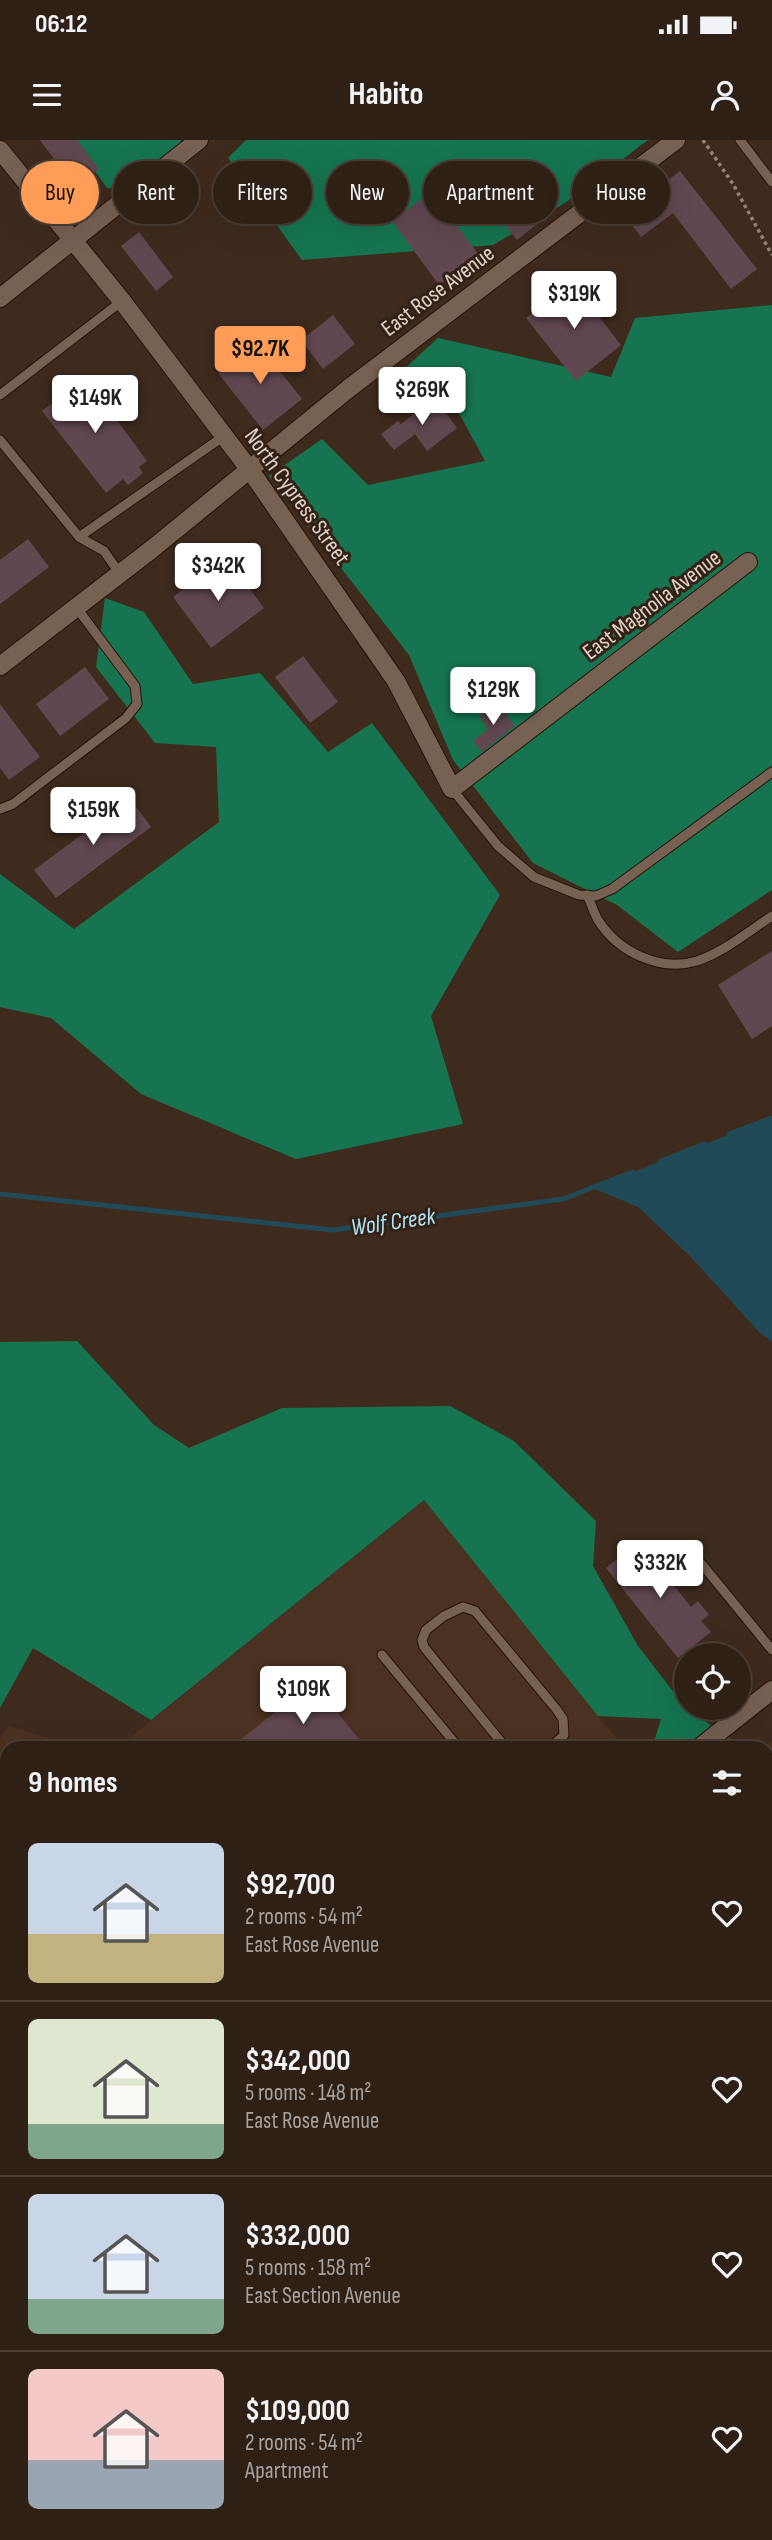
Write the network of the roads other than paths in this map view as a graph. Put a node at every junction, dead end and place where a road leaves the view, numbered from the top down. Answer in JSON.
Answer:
{"nodes":[{"id":1,"x":199,"y":140,"type":"edge"},
{"id":2,"x":677,"y":140,"type":"edge"},
{"id":3,"x":740,"y":140,"type":"edge"},
{"id":4,"x":0,"y":150,"type":"edge"},
{"id":5,"x":772,"y":182,"type":"edge"},
{"id":6,"x":72,"y":240,"type":"junction"},
{"id":7,"x":0,"y":298,"type":"edge"},
{"id":8,"x":122,"y":301,"type":"junction"},
{"id":9,"x":0,"y":395,"type":"edge"},
{"id":10,"x":224,"y":436,"type":"junction"},
{"id":11,"x":0,"y":440,"type":"edge"},
{"id":12,"x":250,"y":470,"type":"junction"},
{"id":13,"x":79,"y":537,"type":"junction"},
{"id":14,"x":748,"y":562,"type":"dead end"},
{"id":15,"x":120,"y":574,"type":"junction"},
{"id":16,"x":76,"y":607,"type":"junction"},
{"id":17,"x":0,"y":666,"type":"edge"},
{"id":18,"x":772,"y":772,"type":"edge"},
{"id":19,"x":452,"y":789,"type":"junction"},
{"id":20,"x":0,"y":809,"type":"edge"},
{"id":21,"x":587,"y":895,"type":"junction"},
{"id":22,"x":772,"y":916,"type":"edge"},
{"id":23,"x":687,"y":1546,"type":"dead end"},
{"id":24,"x":772,"y":1650,"type":"edge"},
{"id":25,"x":382,"y":1654,"type":"dead end"},
{"id":26,"x":772,"y":1690,"type":"edge"},
{"id":27,"x":453,"y":1741,"type":"edge"},
{"id":28,"x":500,"y":1741,"type":"edge"},
{"id":29,"x":558,"y":1741,"type":"edge"},
{"id":30,"x":708,"y":1741,"type":"edge"}],
"edges":[{"from":1,"to":6,"type":"street"},
{"from":2,"to":12,"type":"street","name":"East Rose Avenue"},
{"from":3,"to":5,"type":"lane"},
{"from":4,"to":6,"type":"street","name":"North Cypress Street"},
{"from":6,"to":7,"type":"street"},
{"from":6,"to":8,"type":"street","name":"North Cypress Street"},
{"from":8,"to":9,"type":"lane"},
{"from":8,"to":10,"type":"street","name":"North Cypress Street"},
{"from":10,"to":12,"type":"street","name":"North Cypress Street"},
{"from":10,"to":13,"type":"lane"},
{"from":11,"to":13,"type":"lane"},
{"from":12,"to":15,"type":"street","name":"East Rose Avenue"},
{"from":12,"to":19,"type":"street","name":"North Cypress Street"},
{"from":13,"to":15,"type":"lane"},
{"from":14,"to":19,"type":"street","name":"East Magnolia Avenue"},
{"from":15,"to":16,"type":"street","name":"East Rose Avenue"},
{"from":16,"to":17,"type":"street","name":"East Rose Avenue"},
{"from":16,"to":20,"type":"lane"},
{"from":18,"to":21,"type":"lane"},
{"from":19,"to":21,"type":"lane"},
{"from":21,"to":22,"type":"lane"},
{"from":23,"to":24,"type":"lane"},
{"from":25,"to":27,"type":"lane"},
{"from":26,"to":30,"type":"street"},
{"from":28,"to":29,"type":"lane"}]}
